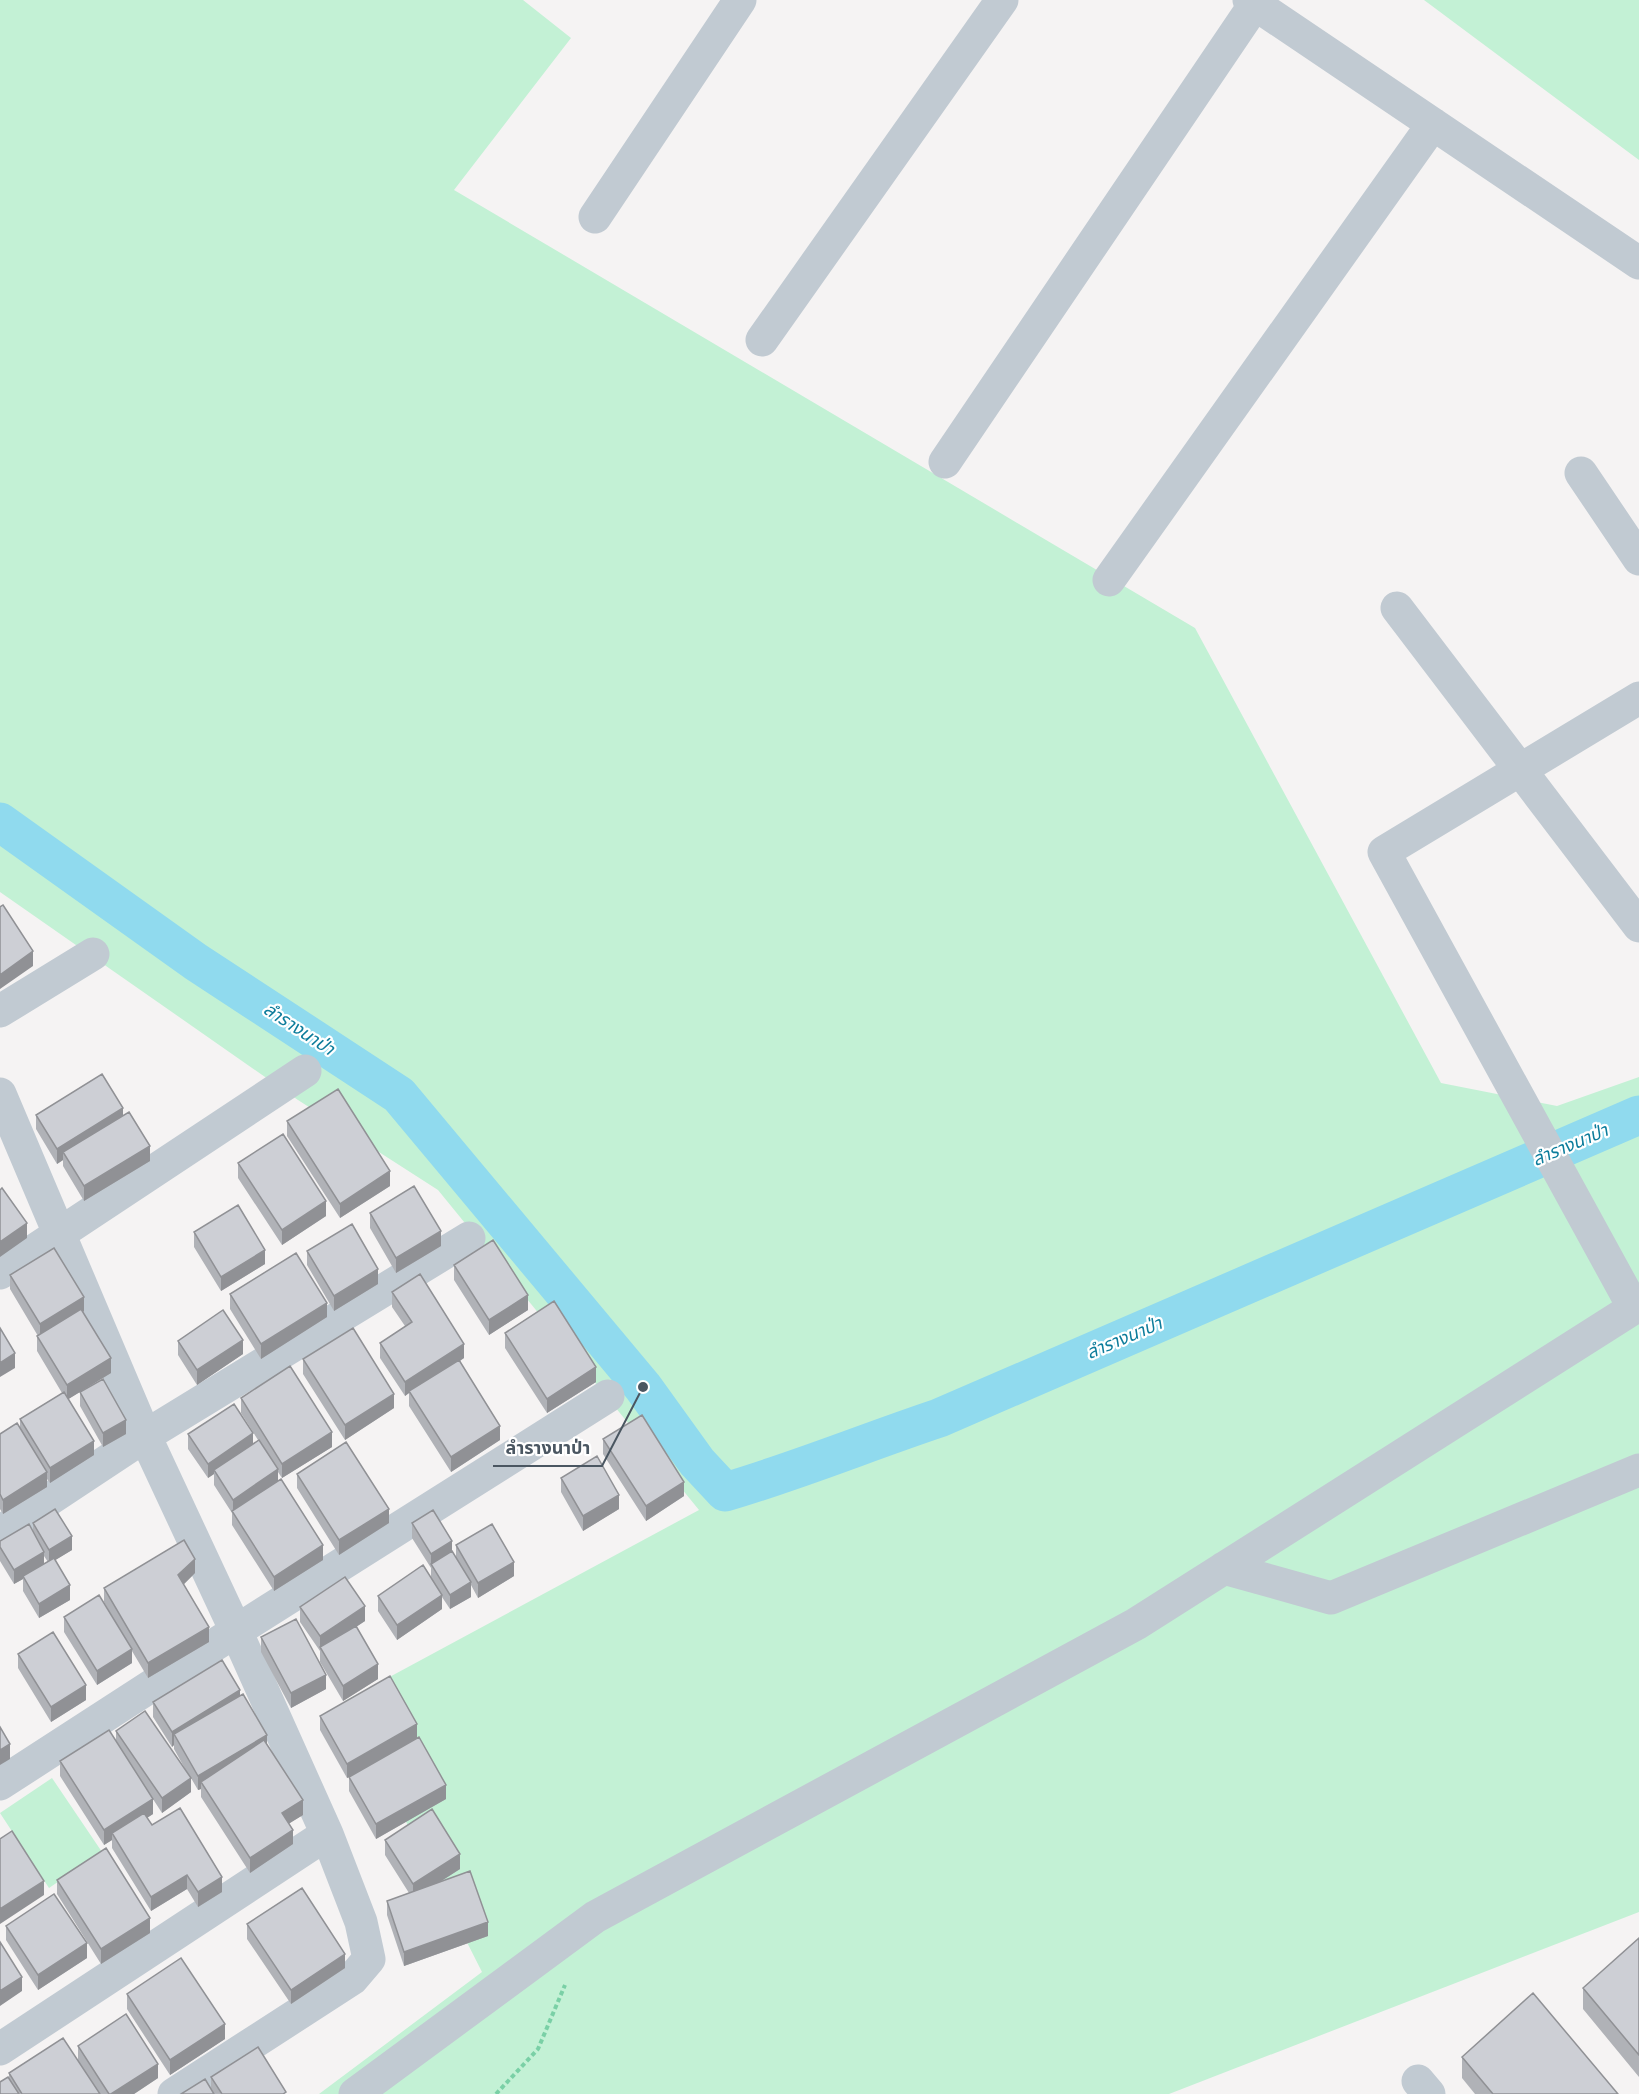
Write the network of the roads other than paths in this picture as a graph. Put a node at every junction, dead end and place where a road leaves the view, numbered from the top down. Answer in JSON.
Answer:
{"nodes":[{"id":1,"x":740,"y":0,"type":"edge"},
{"id":2,"x":1002,"y":0,"type":"edge"},
{"id":3,"x":1252,"y":2,"type":"edge"},
{"id":4,"x":1433,"y":124,"type":"junction"},
{"id":5,"x":595,"y":217,"type":"dead end"},
{"id":6,"x":1639,"y":263,"type":"edge"},
{"id":7,"x":762,"y":340,"type":"dead end"},
{"id":8,"x":945,"y":462,"type":"dead end"},
{"id":9,"x":1581,"y":473,"type":"dead end"},
{"id":10,"x":1639,"y":559,"type":"edge"},
{"id":11,"x":1109,"y":580,"type":"dead end"},
{"id":12,"x":1397,"y":608,"type":"dead end"},
{"id":13,"x":1639,"y":698,"type":"edge"},
{"id":14,"x":1520,"y":770,"type":"junction"},
{"id":15,"x":1639,"y":926,"type":"edge"},
{"id":16,"x":93,"y":954,"type":"dead end"},
{"id":17,"x":0,"y":1011,"type":"edge"},
{"id":18,"x":305,"y":1071,"type":"dead end"},
{"id":19,"x":0,"y":1095,"type":"edge"},
{"id":20,"x":60,"y":1234,"type":"junction"},
{"id":21,"x":469,"y":1238,"type":"dead end"},
{"id":22,"x":0,"y":1273,"type":"edge"},
{"id":23,"x":608,"y":1396,"type":"dead end"},
{"id":24,"x":145,"y":1436,"type":"junction"},
{"id":25,"x":1639,"y":1470,"type":"edge"},
{"id":26,"x":0,"y":1532,"type":"edge"},
{"id":27,"x":1224,"y":1568,"type":"junction"},
{"id":28,"x":236,"y":1631,"type":"junction"},
{"id":29,"x":0,"y":1784,"type":"edge"},
{"id":30,"x":327,"y":1834,"type":"junction"},
{"id":31,"x":0,"y":2049,"type":"edge"},
{"id":32,"x":174,"y":2094,"type":"edge"},
{"id":33,"x":355,"y":2094,"type":"edge"}],
"edges":[{"from":1,"to":5,"type":"street"},
{"from":2,"to":7,"type":"street"},
{"from":3,"to":4,"type":"street"},
{"from":3,"to":8,"type":"street"},
{"from":4,"to":6,"type":"street"},
{"from":4,"to":11,"type":"street"},
{"from":9,"to":10,"type":"street"},
{"from":12,"to":14,"type":"street"},
{"from":13,"to":14,"type":"street"},
{"from":14,"to":15,"type":"street"},
{"from":14,"to":27,"type":"street"},
{"from":16,"to":17,"type":"street"},
{"from":18,"to":20,"type":"street"},
{"from":19,"to":20,"type":"street"},
{"from":20,"to":22,"type":"street"},
{"from":20,"to":24,"type":"street"},
{"from":21,"to":24,"type":"street"},
{"from":23,"to":28,"type":"street"},
{"from":24,"to":26,"type":"street"},
{"from":24,"to":28,"type":"street"},
{"from":25,"to":27,"type":"street"},
{"from":27,"to":33,"type":"street"},
{"from":28,"to":29,"type":"street"},
{"from":28,"to":30,"type":"street"},
{"from":30,"to":31,"type":"street"},
{"from":30,"to":32,"type":"street"}]}
